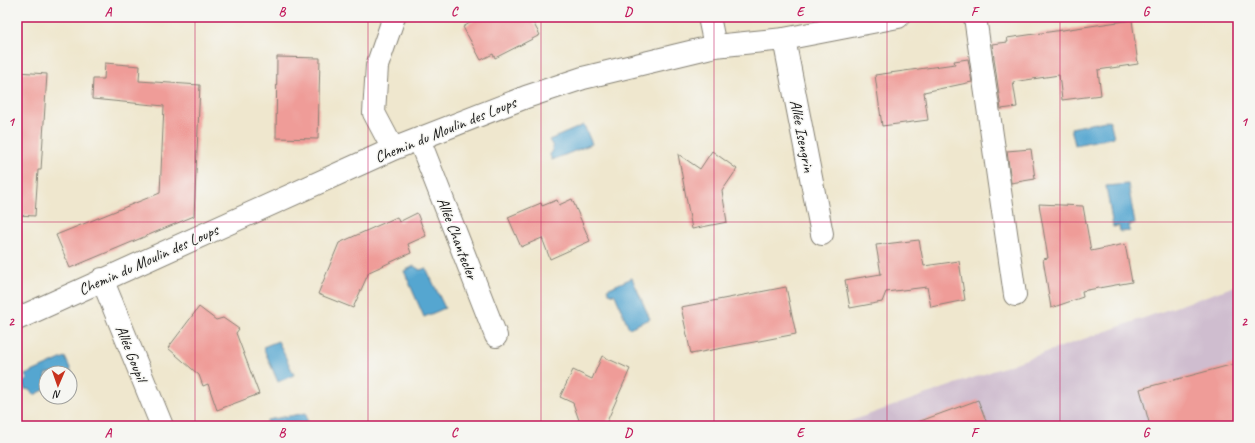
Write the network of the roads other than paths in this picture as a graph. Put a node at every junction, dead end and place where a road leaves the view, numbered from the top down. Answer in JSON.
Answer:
{"nodes":[{"id":1,"x":394,"y":17,"type":"edge"},
{"id":2,"x":709,"y":17,"type":"edge"},
{"id":3,"x":898,"y":17,"type":"edge"},
{"id":4,"x":975,"y":17,"type":"edge"},
{"id":5,"x":784,"y":39,"type":"junction"},
{"id":6,"x":715,"y":46,"type":"junction"},
{"id":7,"x":419,"y":139,"type":"junction"},
{"id":8,"x":393,"y":149,"type":"junction"},
{"id":9,"x":822,"y":234,"type":"dead end"},
{"id":10,"x":102,"y":279,"type":"junction"},
{"id":11,"x":1015,"y":295,"type":"dead end"},
{"id":12,"x":17,"y":319,"type":"edge"},
{"id":13,"x":496,"y":336,"type":"dead end"},
{"id":14,"x":162,"y":426,"type":"edge"}],
"edges":[{"from":1,"to":8,"type":"street"},
{"from":2,"to":6,"type":"street"},
{"from":3,"to":5,"type":"street","name":"Chemin du Moulin des Loups"},
{"from":4,"to":11,"type":"street"},
{"from":5,"to":6,"type":"street","name":"Chemin du Moulin des Loups"},
{"from":5,"to":9,"type":"street","name":"Allée Isengrin"},
{"from":6,"to":7,"type":"street","name":"Chemin du Moulin des Loups"},
{"from":7,"to":8,"type":"street","name":"Chemin du Moulin des Loups"},
{"from":7,"to":13,"type":"street","name":"Allée Chantecler"},
{"from":8,"to":10,"type":"street","name":"Chemin du Moulin des Loups"},
{"from":10,"to":12,"type":"street","name":"Chemin du Moulin des Loups"},
{"from":10,"to":14,"type":"street","name":"Allée Goupil"}]}
